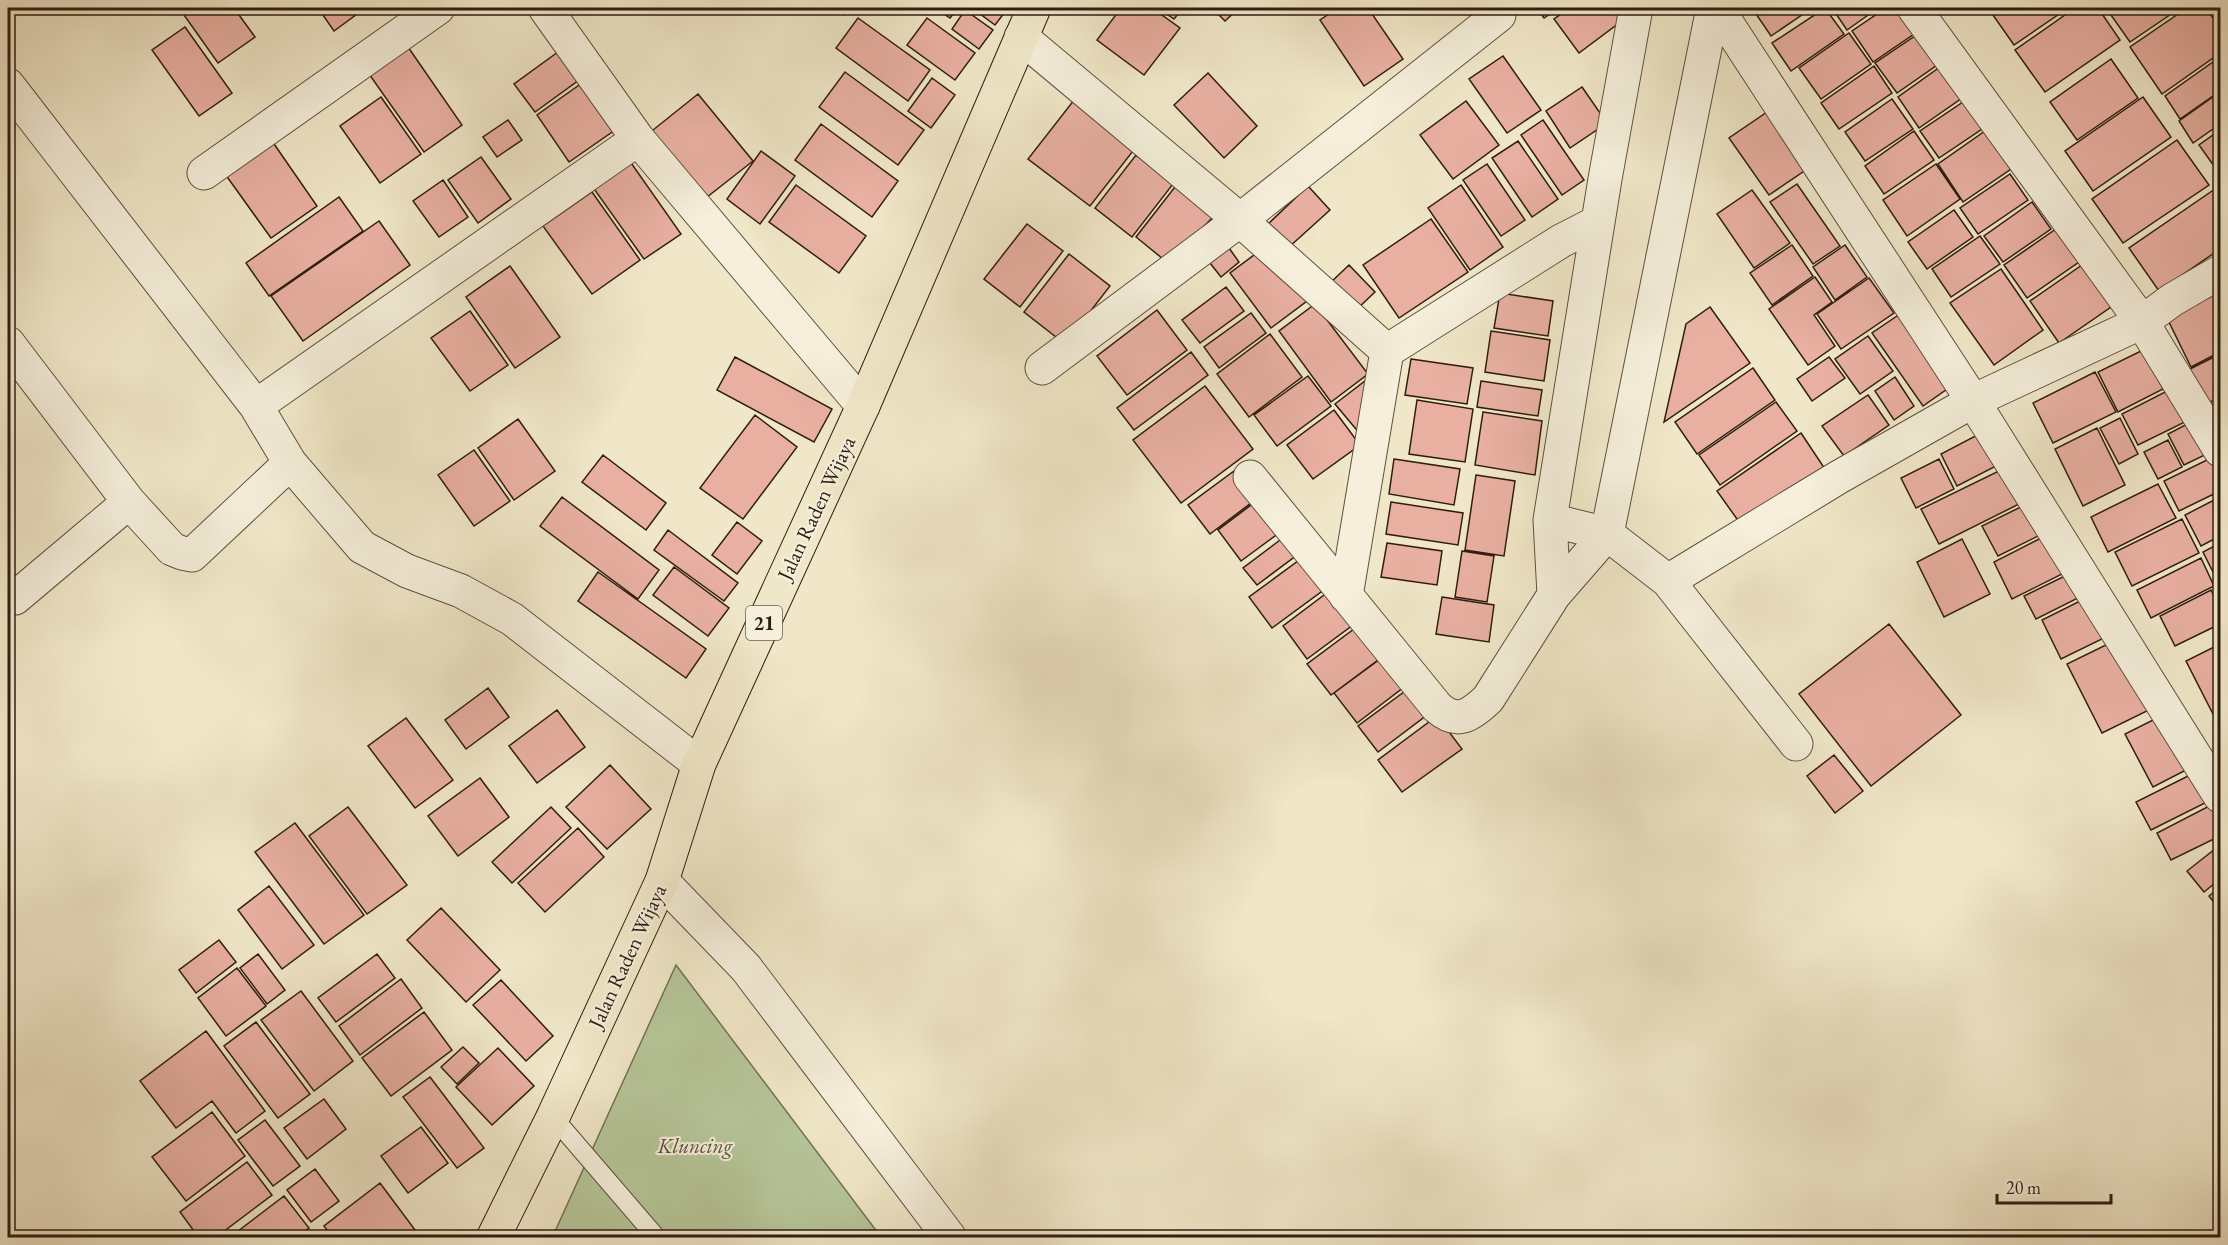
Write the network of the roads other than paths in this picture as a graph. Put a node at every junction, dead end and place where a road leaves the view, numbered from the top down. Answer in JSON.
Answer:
{"nodes":[{"id":1,"x":438,"y":8,"type":"edge"},
{"id":2,"x":545,"y":8,"type":"edge"},
{"id":3,"x":1034,"y":8,"type":"edge"},
{"id":4,"x":1636,"y":8,"type":"edge"},
{"id":5,"x":1715,"y":8,"type":"edge"},
{"id":6,"x":1914,"y":8,"type":"edge"},
{"id":7,"x":1498,"y":15,"type":"dead end"},
{"id":8,"x":1021,"y":37,"type":"junction"},
{"id":9,"x":8,"y":84,"type":"edge"},
{"id":10,"x":638,"y":139,"type":"junction"},
{"id":11,"x":204,"y":173,"type":"dead end"},
{"id":12,"x":1240,"y":220,"type":"junction"},
{"id":13,"x":1598,"y":222,"type":"junction"},
{"id":14,"x":2220,"y":272,"type":"edge"},
{"id":15,"x":2142,"y":322,"type":"junction"},
{"id":16,"x":8,"y":343,"type":"edge"},
{"id":17,"x":1387,"y":351,"type":"junction"},
{"id":18,"x":1042,"y":368,"type":"dead end"},
{"id":19,"x":1973,"y":401,"type":"junction"},
{"id":20,"x":256,"y":406,"type":"junction"},
{"id":21,"x":862,"y":406,"type":"junction"},
{"id":22,"x":2220,"y":450,"type":"edge"},
{"id":23,"x":290,"y":463,"type":"junction"},
{"id":24,"x":1250,"y":477,"type":"dead end"},
{"id":25,"x":129,"y":502,"type":"junction"},
{"id":26,"x":1550,"y":520,"type":"junction"},
{"id":27,"x":1607,"y":534,"type":"junction"},
{"id":28,"x":1668,"y":581,"type":"junction"},
{"id":29,"x":1346,"y":596,"type":"junction"},
{"id":30,"x":1554,"y":596,"type":"junction"},
{"id":31,"x":8,"y":597,"type":"edge"},
{"id":32,"x":1796,"y":744,"type":"dead end"},
{"id":33,"x":699,"y":764,"type":"junction"},
{"id":34,"x":2220,"y":796,"type":"edge"},
{"id":35,"x":662,"y":881,"type":"junction"},
{"id":36,"x":553,"y":1117,"type":"junction"},
{"id":37,"x":493,"y":1238,"type":"edge"},
{"id":38,"x":657,"y":1238,"type":"edge"},
{"id":39,"x":950,"y":1238,"type":"edge"}],
"edges":[{"from":1,"to":11,"type":"street"},
{"from":2,"to":10,"type":"street"},
{"from":3,"to":8,"type":"highway","name":"Jalan Raden Wijaya","number":"21"},
{"from":4,"to":13,"type":"street"},
{"from":5,"to":19,"type":"street"},
{"from":5,"to":27,"type":"street"},
{"from":6,"to":15,"type":"street"},
{"from":7,"to":12,"type":"street"},
{"from":8,"to":12,"type":"street"},
{"from":8,"to":21,"type":"highway","name":"Jalan Raden Wijaya","number":"21"},
{"from":9,"to":20,"type":"street"},
{"from":10,"to":20,"type":"street"},
{"from":10,"to":21,"type":"street"},
{"from":12,"to":17,"type":"street"},
{"from":12,"to":18,"type":"street"},
{"from":13,"to":17,"type":"street"},
{"from":13,"to":26,"type":"street"},
{"from":14,"to":15,"type":"street"},
{"from":15,"to":19,"type":"street"},
{"from":15,"to":22,"type":"street"},
{"from":16,"to":25,"type":"street"},
{"from":17,"to":29,"type":"street"},
{"from":19,"to":28,"type":"street"},
{"from":19,"to":34,"type":"street"},
{"from":20,"to":23,"type":"street"},
{"from":21,"to":33,"type":"highway","name":"Jalan Raden Wijaya","number":"21"},
{"from":23,"to":25,"type":"street"},
{"from":23,"to":33,"type":"street"},
{"from":24,"to":29,"type":"street"},
{"from":25,"to":31,"type":"street"},
{"from":26,"to":27,"type":"street"},
{"from":26,"to":30,"type":"street"},
{"from":27,"to":28,"type":"street"},
{"from":27,"to":30,"type":"street"},
{"from":28,"to":32,"type":"street"},
{"from":29,"to":30,"type":"street"},
{"from":33,"to":35,"type":"highway","name":"Jalan Raden Wijaya","number":"21"},
{"from":35,"to":36,"type":"highway","name":"Jalan Raden Wijaya","number":"21"},
{"from":35,"to":39,"type":"street"},
{"from":36,"to":37,"type":"highway","name":"Jalan Raden Wijaya","number":"21"},
{"from":36,"to":38,"type":"lane"}]}
